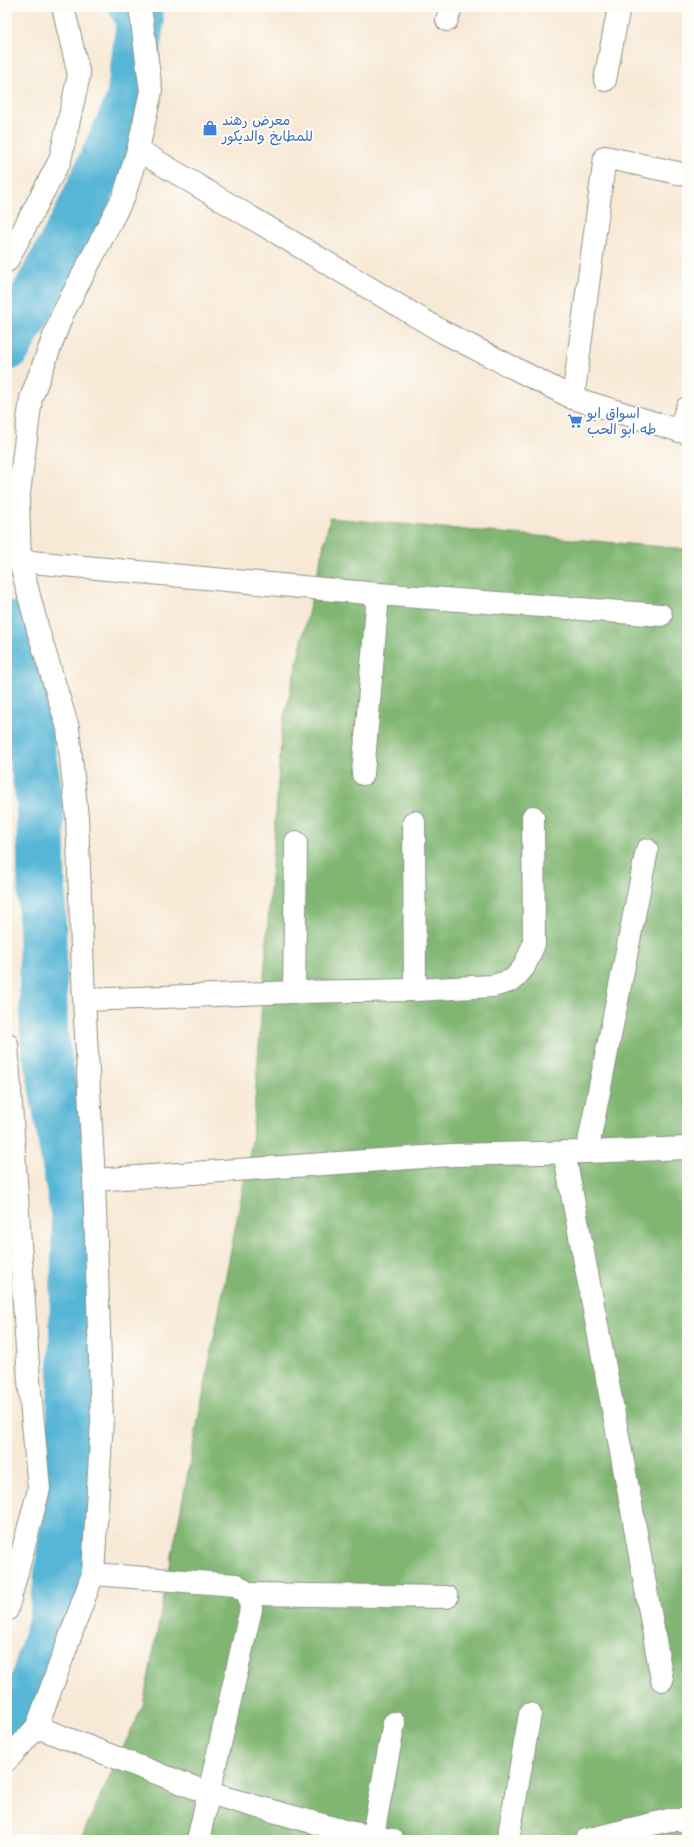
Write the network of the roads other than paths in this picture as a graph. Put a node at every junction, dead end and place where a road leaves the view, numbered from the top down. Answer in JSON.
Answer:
{"nodes":[{"id":1,"x":64,"y":7,"type":"edge"},
{"id":2,"x":140,"y":7,"type":"edge"},
{"id":3,"x":619,"y":7,"type":"edge"},
{"id":4,"x":605,"y":80,"type":"dead end"},
{"id":5,"x":138,"y":150,"type":"junction"},
{"id":6,"x":687,"y":175,"type":"edge"},
{"id":7,"x":7,"y":261,"type":"edge"},
{"id":8,"x":573,"y":398,"type":"junction"},
{"id":9,"x":687,"y":408,"type":"edge"},
{"id":10,"x":683,"y":432,"type":"edge"},
{"id":11,"x":20,"y":561,"type":"junction"},
{"id":12,"x":378,"y":594,"type":"junction"},
{"id":13,"x":661,"y":615,"type":"dead end"},
{"id":14,"x":363,"y":774,"type":"dead end"},
{"id":15,"x":533,"y":817,"type":"dead end"},
{"id":16,"x":414,"y":822,"type":"dead end"},
{"id":17,"x":296,"y":842,"type":"dead end"},
{"id":18,"x":647,"y":850,"type":"dead end"},
{"id":19,"x":415,"y":990,"type":"junction"},
{"id":20,"x":294,"y":992,"type":"junction"},
{"id":21,"x":84,"y":1000,"type":"junction"},
{"id":22,"x":7,"y":1044,"type":"edge"},
{"id":23,"x":687,"y":1148,"type":"edge"},
{"id":24,"x":564,"y":1152,"type":"junction"},
{"id":25,"x":587,"y":1152,"type":"junction"},
{"id":26,"x":94,"y":1180,"type":"junction"},
{"id":27,"x":93,"y":1574,"type":"junction"},
{"id":28,"x":249,"y":1594,"type":"junction"},
{"id":29,"x":447,"y":1597,"type":"dead end"},
{"id":30,"x":7,"y":1610,"type":"edge"},
{"id":31,"x":662,"y":1680,"type":"dead end"},
{"id":32,"x":530,"y":1714,"type":"dead end"},
{"id":33,"x":394,"y":1723,"type":"dead end"},
{"id":34,"x":37,"y":1727,"type":"junction"},
{"id":35,"x":7,"y":1760,"type":"edge"},
{"id":36,"x":208,"y":1793,"type":"junction"},
{"id":37,"x":687,"y":1820,"type":"edge"},
{"id":38,"x":621,"y":1836,"type":"edge"},
{"id":39,"x":379,"y":1839,"type":"edge"},
{"id":40,"x":198,"y":1840,"type":"edge"},
{"id":41,"x":508,"y":1840,"type":"edge"},
{"id":42,"x":586,"y":1840,"type":"edge"}],
"edges":[{"from":1,"to":7,"type":"street"},
{"from":2,"to":5,"type":"street"},
{"from":3,"to":4,"type":"street"},
{"from":5,"to":8,"type":"street"},
{"from":5,"to":11,"type":"street"},
{"from":6,"to":8,"type":"street"},
{"from":8,"to":10,"type":"street"},
{"from":9,"to":10,"type":"street"},
{"from":11,"to":12,"type":"street"},
{"from":11,"to":21,"type":"street"},
{"from":12,"to":13,"type":"street"},
{"from":12,"to":14,"type":"street"},
{"from":15,"to":19,"type":"street"},
{"from":16,"to":19,"type":"street"},
{"from":17,"to":20,"type":"street"},
{"from":18,"to":25,"type":"street"},
{"from":19,"to":20,"type":"street"},
{"from":20,"to":21,"type":"street"},
{"from":21,"to":26,"type":"street"},
{"from":22,"to":30,"type":"street"},
{"from":23,"to":25,"type":"street"},
{"from":24,"to":25,"type":"street"},
{"from":24,"to":26,"type":"street"},
{"from":24,"to":31,"type":"street"},
{"from":26,"to":27,"type":"street"},
{"from":27,"to":28,"type":"street"},
{"from":27,"to":34,"type":"street"},
{"from":28,"to":29,"type":"street"},
{"from":28,"to":36,"type":"street"},
{"from":32,"to":41,"type":"street"},
{"from":33,"to":39,"type":"street"},
{"from":34,"to":35,"type":"street"},
{"from":34,"to":36,"type":"street"},
{"from":36,"to":39,"type":"street"},
{"from":36,"to":40,"type":"street"},
{"from":37,"to":38,"type":"street"},
{"from":38,"to":42,"type":"street"}]}
